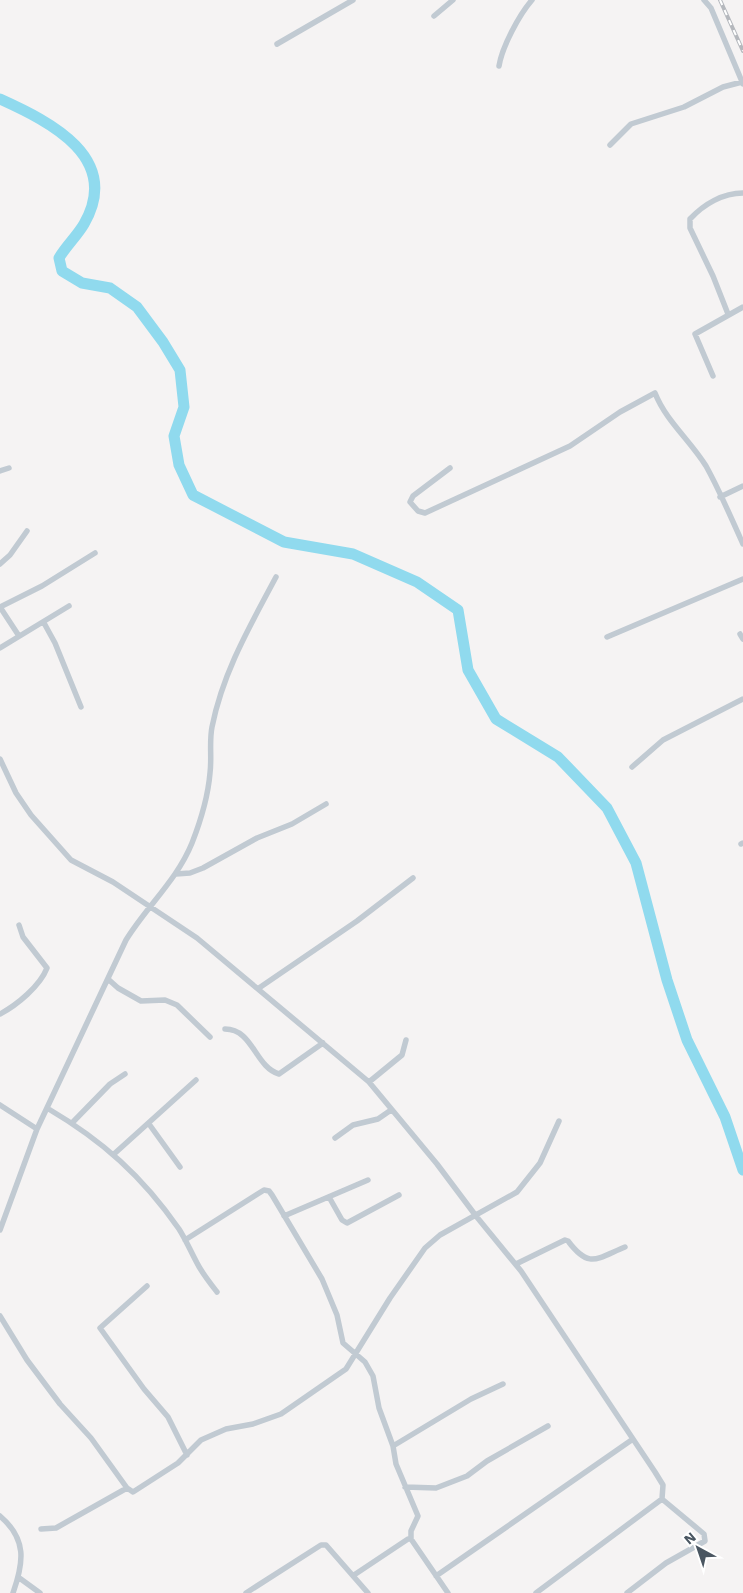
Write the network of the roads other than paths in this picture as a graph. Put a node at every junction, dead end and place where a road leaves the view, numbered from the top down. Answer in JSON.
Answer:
{"nodes":[{"id":1,"x":353,"y":0,"type":"edge"},
{"id":2,"x":453,"y":0,"type":"edge"},
{"id":3,"x":532,"y":0,"type":"edge"},
{"id":4,"x":704,"y":0,"type":"edge"},
{"id":5,"x":434,"y":16,"type":"dead end"},
{"id":6,"x":276,"y":44,"type":"dead end"},
{"id":7,"x":499,"y":66,"type":"dead end"},
{"id":8,"x":743,"y":83,"type":"edge"},
{"id":9,"x":610,"y":145,"type":"dead end"},
{"id":10,"x":743,"y":193,"type":"edge"},
{"id":11,"x":743,"y":307,"type":"edge"},
{"id":12,"x":728,"y":314,"type":"junction"},
{"id":13,"x":713,"y":376,"type":"dead end"},
{"id":14,"x":8,"y":468,"type":"dead end"},
{"id":15,"x":450,"y":468,"type":"dead end"},
{"id":16,"x":0,"y":471,"type":"edge"},
{"id":17,"x":743,"y":486,"type":"edge"},
{"id":18,"x":720,"y":497,"type":"junction"},
{"id":19,"x":27,"y":531,"type":"dead end"},
{"id":20,"x":743,"y":544,"type":"edge"},
{"id":21,"x":95,"y":553,"type":"dead end"},
{"id":22,"x":0,"y":564,"type":"edge"},
{"id":23,"x":276,"y":577,"type":"dead end"},
{"id":24,"x":743,"y":579,"type":"edge"},
{"id":25,"x":69,"y":606,"type":"dead end"},
{"id":26,"x":0,"y":607,"type":"edge"},
{"id":27,"x":44,"y":623,"type":"junction"},
{"id":28,"x":19,"y":636,"type":"junction"},
{"id":29,"x":607,"y":637,"type":"dead end"},
{"id":30,"x":0,"y":648,"type":"edge"},
{"id":31,"x":743,"y":699,"type":"edge"},
{"id":32,"x":81,"y":707,"type":"dead end"},
{"id":33,"x":0,"y":759,"type":"edge"},
{"id":34,"x":632,"y":767,"type":"dead end"},
{"id":35,"x":326,"y":804,"type":"dead end"},
{"id":36,"x":176,"y":874,"type":"junction"},
{"id":37,"x":413,"y":878,"type":"dead end"},
{"id":38,"x":150,"y":907,"type":"junction"},
{"id":39,"x":19,"y":924,"type":"dead end"},
{"id":40,"x":108,"y":979,"type":"junction"},
{"id":41,"x":259,"y":988,"type":"junction"},
{"id":42,"x":0,"y":1014,"type":"edge"},
{"id":43,"x":225,"y":1029,"type":"dead end"},
{"id":44,"x":210,"y":1037,"type":"dead end"},
{"id":45,"x":406,"y":1040,"type":"dead end"},
{"id":46,"x":323,"y":1043,"type":"junction"},
{"id":47,"x":125,"y":1074,"type":"dead end"},
{"id":48,"x":196,"y":1080,"type":"dead end"},
{"id":49,"x":368,"y":1082,"type":"junction"},
{"id":50,"x":0,"y":1105,"type":"edge"},
{"id":51,"x":47,"y":1108,"type":"junction"},
{"id":52,"x":391,"y":1110,"type":"junction"},
{"id":53,"x":559,"y":1121,"type":"dead end"},
{"id":54,"x":72,"y":1123,"type":"junction"},
{"id":55,"x":149,"y":1124,"type":"junction"},
{"id":56,"x":37,"y":1129,"type":"junction"},
{"id":57,"x":335,"y":1138,"type":"dead end"},
{"id":58,"x":114,"y":1154,"type":"junction"},
{"id":59,"x":180,"y":1167,"type":"dead end"},
{"id":60,"x":368,"y":1180,"type":"dead end"},
{"id":61,"x":399,"y":1196,"type":"dead end"},
{"id":62,"x":329,"y":1197,"type":"junction"},
{"id":63,"x":284,"y":1216,"type":"junction"},
{"id":64,"x":476,"y":1216,"type":"junction"},
{"id":65,"x":0,"y":1230,"type":"edge"},
{"id":66,"x":185,"y":1240,"type":"junction"},
{"id":67,"x":625,"y":1248,"type":"dead end"},
{"id":68,"x":516,"y":1264,"type":"junction"},
{"id":69,"x":147,"y":1286,"type":"dead end"},
{"id":70,"x":216,"y":1292,"type":"dead end"},
{"id":71,"x":0,"y":1316,"type":"edge"},
{"id":72,"x":355,"y":1355,"type":"junction"},
{"id":73,"x":503,"y":1384,"type":"dead end"},
{"id":74,"x":548,"y":1426,"type":"dead end"},
{"id":75,"x":633,"y":1438,"type":"junction"},
{"id":76,"x":393,"y":1446,"type":"junction"},
{"id":77,"x":187,"y":1455,"type":"junction"},
{"id":78,"x":405,"y":1487,"type":"junction"},
{"id":79,"x":127,"y":1488,"type":"junction"},
{"id":80,"x":662,"y":1500,"type":"junction"},
{"id":81,"x":0,"y":1516,"type":"edge"},
{"id":82,"x":41,"y":1529,"type":"dead end"},
{"id":83,"x":411,"y":1539,"type":"junction"},
{"id":84,"x":354,"y":1575,"type":"junction"},
{"id":85,"x":436,"y":1576,"type":"junction"},
{"id":86,"x":18,"y":1577,"type":"junction"},
{"id":87,"x":13,"y":1593,"type":"edge"},
{"id":88,"x":40,"y":1593,"type":"edge"},
{"id":89,"x":246,"y":1593,"type":"edge"},
{"id":90,"x":368,"y":1593,"type":"edge"},
{"id":91,"x":448,"y":1593,"type":"edge"},
{"id":92,"x":536,"y":1593,"type":"edge"},
{"id":93,"x":627,"y":1593,"type":"edge"}],
"edges":[{"from":1,"to":6,"type":"street"},
{"from":2,"to":5,"type":"street"},
{"from":3,"to":7,"type":"street"},
{"from":4,"to":8,"type":"street"},
{"from":8,"to":9,"type":"street"},
{"from":10,"to":12,"type":"street"},
{"from":11,"to":12,"type":"street"},
{"from":12,"to":13,"type":"street"},
{"from":14,"to":16,"type":"street"},
{"from":15,"to":18,"type":"street"},
{"from":17,"to":18,"type":"street"},
{"from":18,"to":20,"type":"street"},
{"from":19,"to":22,"type":"street"},
{"from":21,"to":26,"type":"street"},
{"from":23,"to":36,"type":"street"},
{"from":24,"to":29,"type":"street"},
{"from":25,"to":27,"type":"street"},
{"from":26,"to":28,"type":"street"},
{"from":27,"to":28,"type":"street"},
{"from":27,"to":32,"type":"street"},
{"from":28,"to":30,"type":"street"},
{"from":31,"to":34,"type":"street"},
{"from":33,"to":38,"type":"street"},
{"from":35,"to":36,"type":"street"},
{"from":36,"to":38,"type":"street"},
{"from":37,"to":41,"type":"street"},
{"from":38,"to":40,"type":"street"},
{"from":38,"to":41,"type":"street"},
{"from":39,"to":42,"type":"street"},
{"from":40,"to":44,"type":"street"},
{"from":40,"to":51,"type":"street"},
{"from":41,"to":46,"type":"street"},
{"from":43,"to":46,"type":"street"},
{"from":45,"to":49,"type":"street"},
{"from":46,"to":49,"type":"street"},
{"from":47,"to":54,"type":"street"},
{"from":48,"to":55,"type":"street"},
{"from":49,"to":52,"type":"street"},
{"from":50,"to":56,"type":"street"},
{"from":51,"to":54,"type":"street"},
{"from":51,"to":56,"type":"street"},
{"from":52,"to":57,"type":"street"},
{"from":52,"to":64,"type":"street"},
{"from":53,"to":64,"type":"street"},
{"from":54,"to":58,"type":"street"},
{"from":55,"to":58,"type":"street"},
{"from":55,"to":59,"type":"street"},
{"from":56,"to":65,"type":"street"},
{"from":58,"to":66,"type":"street"},
{"from":60,"to":62,"type":"street"},
{"from":61,"to":62,"type":"street"},
{"from":62,"to":63,"type":"street"},
{"from":63,"to":66,"type":"street"},
{"from":63,"to":72,"type":"street"},
{"from":64,"to":68,"type":"street"},
{"from":64,"to":72,"type":"street"},
{"from":66,"to":70,"type":"street"},
{"from":67,"to":68,"type":"street"},
{"from":68,"to":75,"type":"street"},
{"from":69,"to":77,"type":"street"},
{"from":71,"to":79,"type":"street"},
{"from":72,"to":76,"type":"street"},
{"from":72,"to":77,"type":"street"},
{"from":73,"to":76,"type":"street"},
{"from":74,"to":78,"type":"street"},
{"from":75,"to":80,"type":"street"},
{"from":75,"to":85,"type":"street"},
{"from":76,"to":78,"type":"street"},
{"from":77,"to":79,"type":"street"},
{"from":78,"to":83,"type":"street"},
{"from":79,"to":82,"type":"street"},
{"from":80,"to":92,"type":"street"},
{"from":80,"to":93,"type":"street"},
{"from":81,"to":86,"type":"street"},
{"from":83,"to":84,"type":"street"},
{"from":83,"to":85,"type":"street"},
{"from":84,"to":89,"type":"street"},
{"from":84,"to":90,"type":"street"},
{"from":85,"to":91,"type":"street"},
{"from":86,"to":87,"type":"street"},
{"from":86,"to":88,"type":"street"}]}
